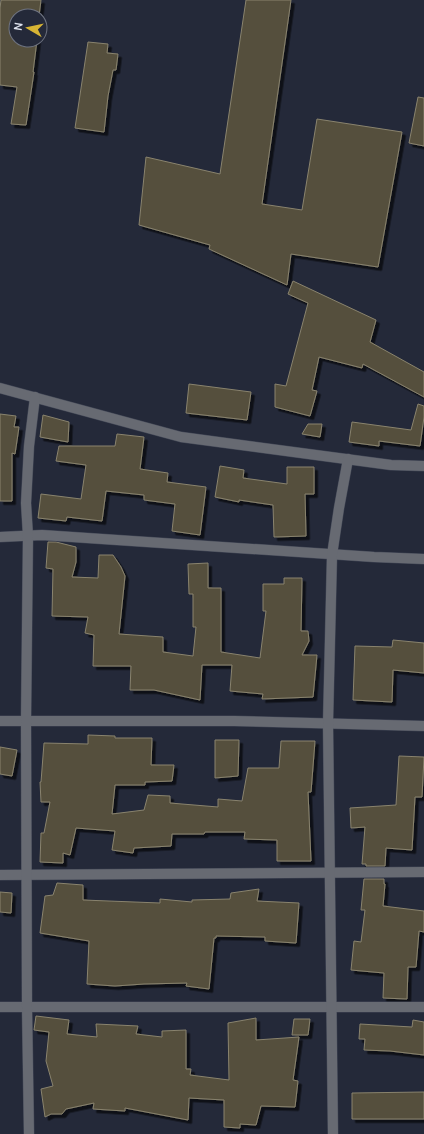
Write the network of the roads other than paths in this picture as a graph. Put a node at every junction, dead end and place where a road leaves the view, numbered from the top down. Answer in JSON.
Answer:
{"nodes":[{"id":1,"x":0,"y":388,"type":"edge"},
{"id":2,"x":35,"y":397,"type":"junction"},
{"id":3,"x":348,"y":460,"type":"junction"},
{"id":4,"x":424,"y":466,"type":"edge"},
{"id":5,"x":0,"y":536,"type":"edge"},
{"id":6,"x":28,"y":536,"type":"junction"},
{"id":7,"x":332,"y":555,"type":"junction"},
{"id":8,"x":424,"y":559,"type":"edge"},
{"id":9,"x":0,"y":721,"type":"edge"},
{"id":10,"x":26,"y":721,"type":"junction"},
{"id":11,"x":328,"y":723,"type":"junction"},
{"id":12,"x":424,"y":726,"type":"edge"},
{"id":13,"x":330,"y":872,"type":"junction"},
{"id":14,"x":424,"y":872,"type":"edge"},
{"id":15,"x":0,"y":875,"type":"edge"},
{"id":16,"x":26,"y":875,"type":"junction"},
{"id":17,"x":0,"y":1007,"type":"edge"},
{"id":18,"x":27,"y":1007,"type":"junction"},
{"id":19,"x":331,"y":1007,"type":"junction"},
{"id":20,"x":424,"y":1007,"type":"edge"},
{"id":21,"x":29,"y":1134,"type":"edge"},
{"id":22,"x":333,"y":1134,"type":"edge"}],
"edges":[{"from":1,"to":2,"type":"street"},
{"from":2,"to":3,"type":"street"},
{"from":2,"to":6,"type":"street"},
{"from":3,"to":4,"type":"street"},
{"from":3,"to":7,"type":"street"},
{"from":5,"to":6,"type":"street"},
{"from":6,"to":7,"type":"street"},
{"from":6,"to":10,"type":"street"},
{"from":7,"to":8,"type":"street"},
{"from":7,"to":11,"type":"street"},
{"from":9,"to":10,"type":"street"},
{"from":10,"to":11,"type":"street"},
{"from":10,"to":16,"type":"street"},
{"from":11,"to":12,"type":"street"},
{"from":11,"to":13,"type":"street"},
{"from":13,"to":14,"type":"street"},
{"from":13,"to":16,"type":"street"},
{"from":13,"to":19,"type":"street"},
{"from":15,"to":16,"type":"street"},
{"from":16,"to":18,"type":"street"},
{"from":17,"to":18,"type":"street"},
{"from":18,"to":19,"type":"street"},
{"from":18,"to":21,"type":"street"},
{"from":19,"to":20,"type":"street"},
{"from":19,"to":22,"type":"street"}]}
